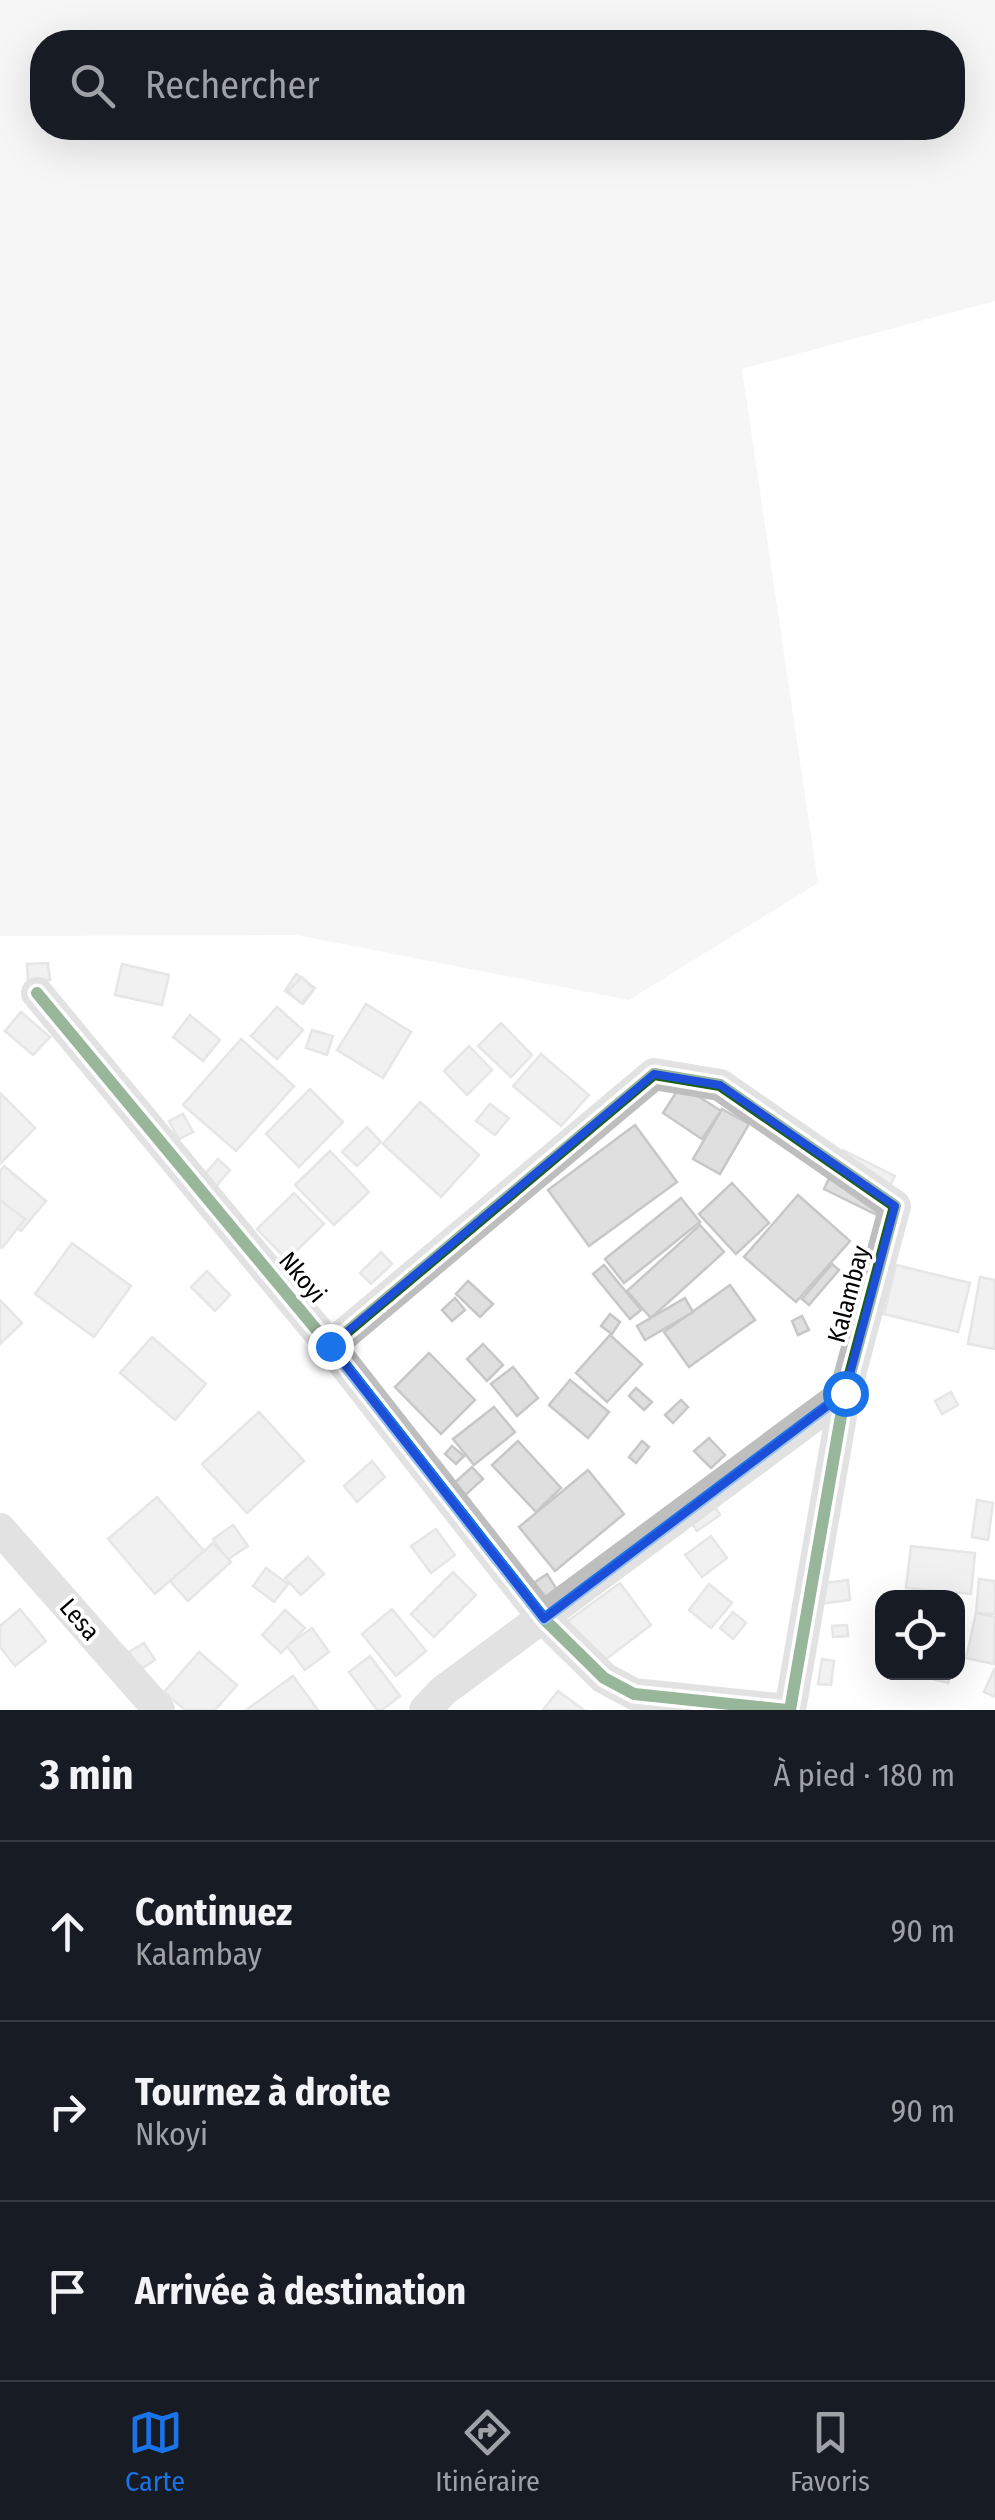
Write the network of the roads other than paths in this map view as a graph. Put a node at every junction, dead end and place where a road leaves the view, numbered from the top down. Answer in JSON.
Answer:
{"nodes":[{"id":1,"x":37,"y":992,"type":"dead end"},
{"id":2,"x":330,"y":1346,"type":"junction"},
{"id":3,"x":845,"y":1393,"type":"junction"},
{"id":4,"x":0,"y":1529,"type":"edge"},
{"id":5,"x":544,"y":1619,"type":"junction"},
{"id":6,"x":160,"y":1710,"type":"edge"},
{"id":7,"x":425,"y":1710,"type":"edge"},
{"id":8,"x":788,"y":1710,"type":"edge"}],
"edges":[{"from":1,"to":2,"type":"street","name":"Nkoyi"},
{"from":2,"to":3,"type":"street","name":"Kalambay"},
{"from":2,"to":5,"type":"street","name":"Nkoyi"},
{"from":3,"to":5,"type":"street"},
{"from":3,"to":8,"type":"street","name":"Kalambay"},
{"from":4,"to":6,"type":"street","name":"Lesa"},
{"from":5,"to":7,"type":"street"},
{"from":5,"to":8,"type":"street","name":"Nkoyi"}]}
